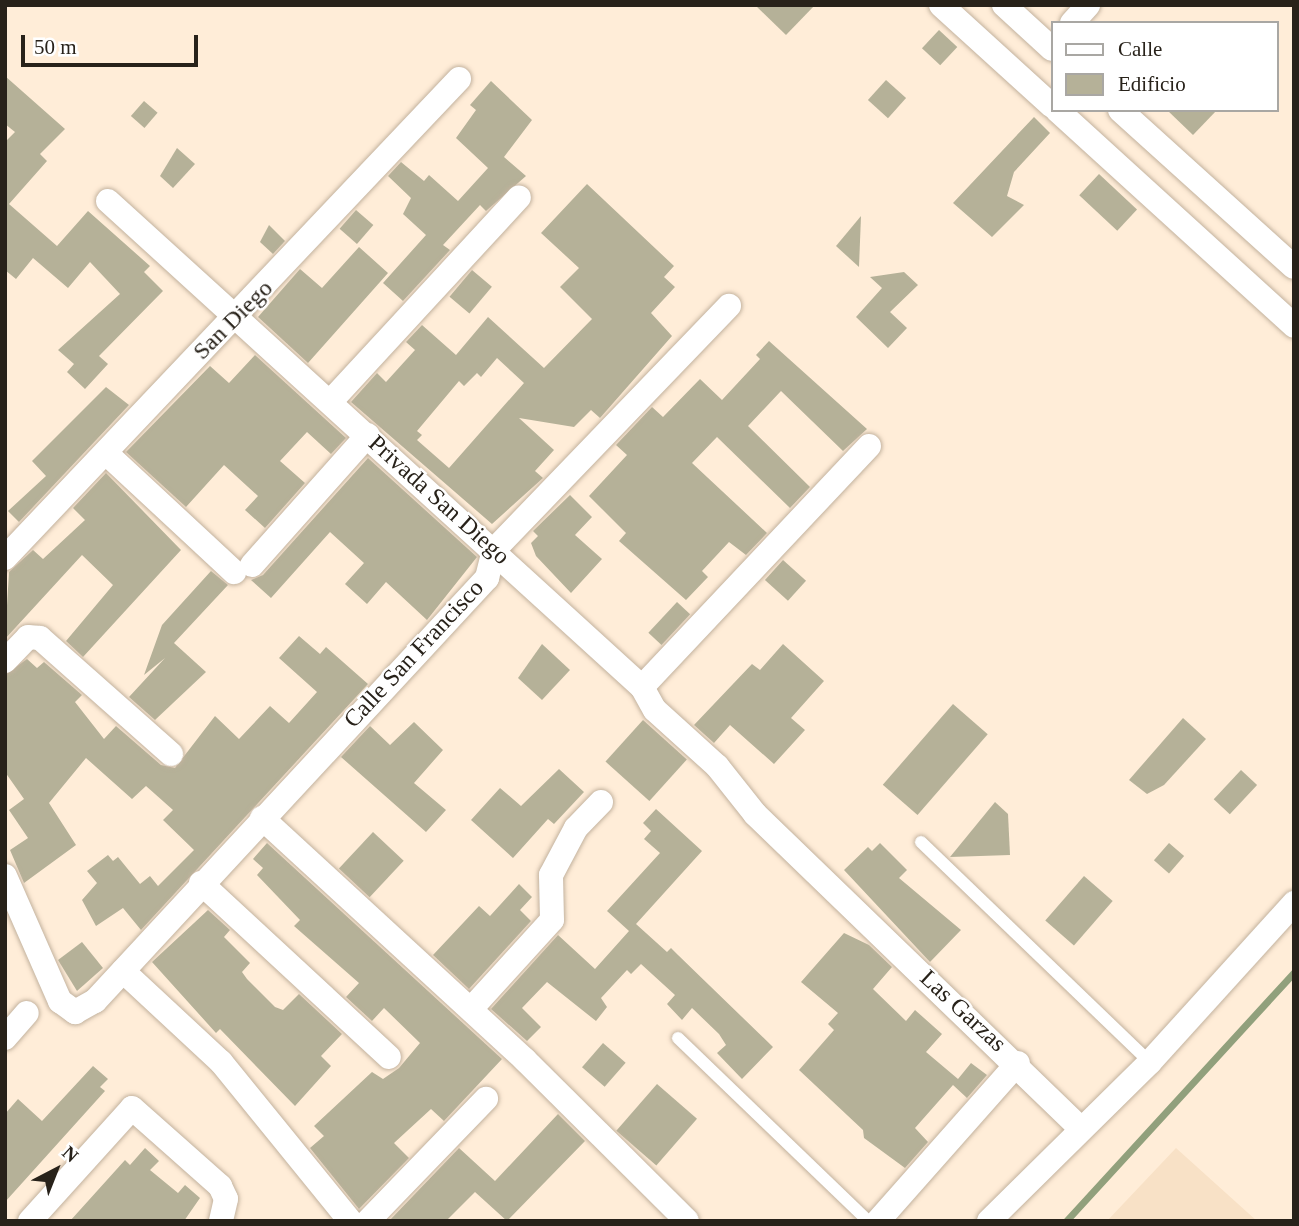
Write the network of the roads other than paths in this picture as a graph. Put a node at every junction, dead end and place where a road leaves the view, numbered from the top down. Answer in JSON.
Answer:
{"nodes":[{"id":1,"x":941,"y":5,"type":"edge"},
{"id":2,"x":1004,"y":5,"type":"edge"},
{"id":3,"x":1088,"y":5,"type":"edge"},
{"id":4,"x":1074,"y":21,"type":"edge"},
{"id":5,"x":1050,"y":46,"type":"edge"},
{"id":6,"x":458,"y":79,"type":"dead end"},
{"id":7,"x":1050,"y":104,"type":"edge"},
{"id":8,"x":1059,"y":112,"type":"edge"},
{"id":9,"x":1122,"y":112,"type":"edge"},
{"id":10,"x":519,"y":197,"type":"dead end"},
{"id":11,"x":1217,"y":198,"type":"junction"},
{"id":12,"x":108,"y":201,"type":"dead end"},
{"id":13,"x":1188,"y":228,"type":"junction"},
{"id":14,"x":1294,"y":267,"type":"edge"},
{"id":15,"x":729,"y":306,"type":"dead end"},
{"id":16,"x":232,"y":316,"type":"junction"},
{"id":17,"x":1294,"y":326,"type":"edge"},
{"id":18,"x":331,"y":401,"type":"junction"},
{"id":19,"x":368,"y":435,"type":"junction"},
{"id":20,"x":869,"y":446,"type":"dead end"},
{"id":21,"x":106,"y":453,"type":"junction"},
{"id":22,"x":494,"y":550,"type":"junction"},
{"id":23,"x":5,"y":558,"type":"edge"},
{"id":24,"x":5,"y":661,"type":"edge"},
{"id":25,"x":642,"y":687,"type":"junction"},
{"id":26,"x":172,"y":754,"type":"dead end"},
{"id":27,"x":601,"y":802,"type":"dead end"},
{"id":28,"x":755,"y":814,"type":"joint"},
{"id":29,"x":262,"y":818,"type":"junction"},
{"id":30,"x":921,"y":842,"type":"dead end"},
{"id":31,"x":5,"y":876,"type":"edge"},
{"id":32,"x":201,"y":883,"type":"junction"},
{"id":33,"x":1294,"y":903,"type":"edge"},
{"id":34,"x":123,"y":971,"type":"junction"},
{"id":35,"x":95,"y":1001,"type":"junction"},
{"id":36,"x":160,"y":1002,"type":"junction"},
{"id":37,"x":471,"y":1010,"type":"junction"},
{"id":38,"x":27,"y":1013,"type":"dead end"},
{"id":39,"x":5,"y":1038,"type":"edge"},
{"id":40,"x":678,"y":1038,"type":"dead end"},
{"id":41,"x":389,"y":1057,"type":"dead end"},
{"id":42,"x":1150,"y":1062,"type":"junction"},
{"id":43,"x":1018,"y":1063,"type":"junction"},
{"id":44,"x":486,"y":1099,"type":"dead end"},
{"id":45,"x":1079,"y":1127,"type":"junction"},
{"id":46,"x":224,"y":1210,"type":"edge"},
{"id":47,"x":30,"y":1221,"type":"edge"},
{"id":48,"x":350,"y":1221,"type":"edge"},
{"id":49,"x":368,"y":1221,"type":"edge"},
{"id":50,"x":687,"y":1221,"type":"edge"},
{"id":51,"x":868,"y":1221,"type":"edge"},
{"id":52,"x":878,"y":1221,"type":"edge"},
{"id":53,"x":989,"y":1221,"type":"edge"}],
"edges":[{"from":1,"to":7,"type":"street"},
{"from":2,"to":5,"type":"street"},
{"from":3,"to":4,"type":"street"},
{"from":6,"to":16,"type":"street","name":"San Diego"},
{"from":8,"to":13,"type":"street"},
{"from":9,"to":11,"type":"street"},
{"from":10,"to":18,"type":"street"},
{"from":11,"to":13,"type":"street"},
{"from":11,"to":14,"type":"street"},
{"from":12,"to":16,"type":"street","name":"Privada San Diego"},
{"from":13,"to":17,"type":"street"},
{"from":15,"to":22,"type":"street","name":"Calle San Francisco"},
{"from":16,"to":18,"type":"street","name":"Privada San Diego"},
{"from":16,"to":21,"type":"street","name":"San Diego"},
{"from":18,"to":19,"type":"street","name":"Privada San Diego"},
{"from":19,"to":21,"type":"street"},
{"from":19,"to":22,"type":"street","name":"Privada San Diego"},
{"from":20,"to":25,"type":"street"},
{"from":21,"to":23,"type":"street","name":"San Diego"},
{"from":22,"to":25,"type":"street","name":"Privada San Diego"},
{"from":22,"to":29,"type":"street","name":"Calle San Francisco"},
{"from":24,"to":26,"type":"street"},
{"from":25,"to":28,"type":"street","name":"Privada San Diego"},
{"from":27,"to":37,"type":"street"},
{"from":28,"to":43,"type":"street","name":"Las Garzas"},
{"from":29,"to":32,"type":"street","name":"Calle San Francisco"},
{"from":29,"to":37,"type":"street"},
{"from":30,"to":42,"type":"lane"},
{"from":31,"to":35,"type":"street"},
{"from":32,"to":34,"type":"street","name":"Calle San Francisco"},
{"from":32,"to":41,"type":"street"},
{"from":33,"to":42,"type":"street"},
{"from":34,"to":35,"type":"street","name":"Calle San Francisco"},
{"from":34,"to":36,"type":"street"},
{"from":35,"to":36,"type":"street"},
{"from":36,"to":48,"type":"street"},
{"from":37,"to":50,"type":"street"},
{"from":38,"to":39,"type":"street"},
{"from":40,"to":51,"type":"lane"},
{"from":42,"to":45,"type":"street"},
{"from":43,"to":45,"type":"street"},
{"from":43,"to":52,"type":"street","name":"Las Garzas"},
{"from":44,"to":49,"type":"street"},
{"from":45,"to":53,"type":"street"},
{"from":46,"to":47,"type":"street"}]}
